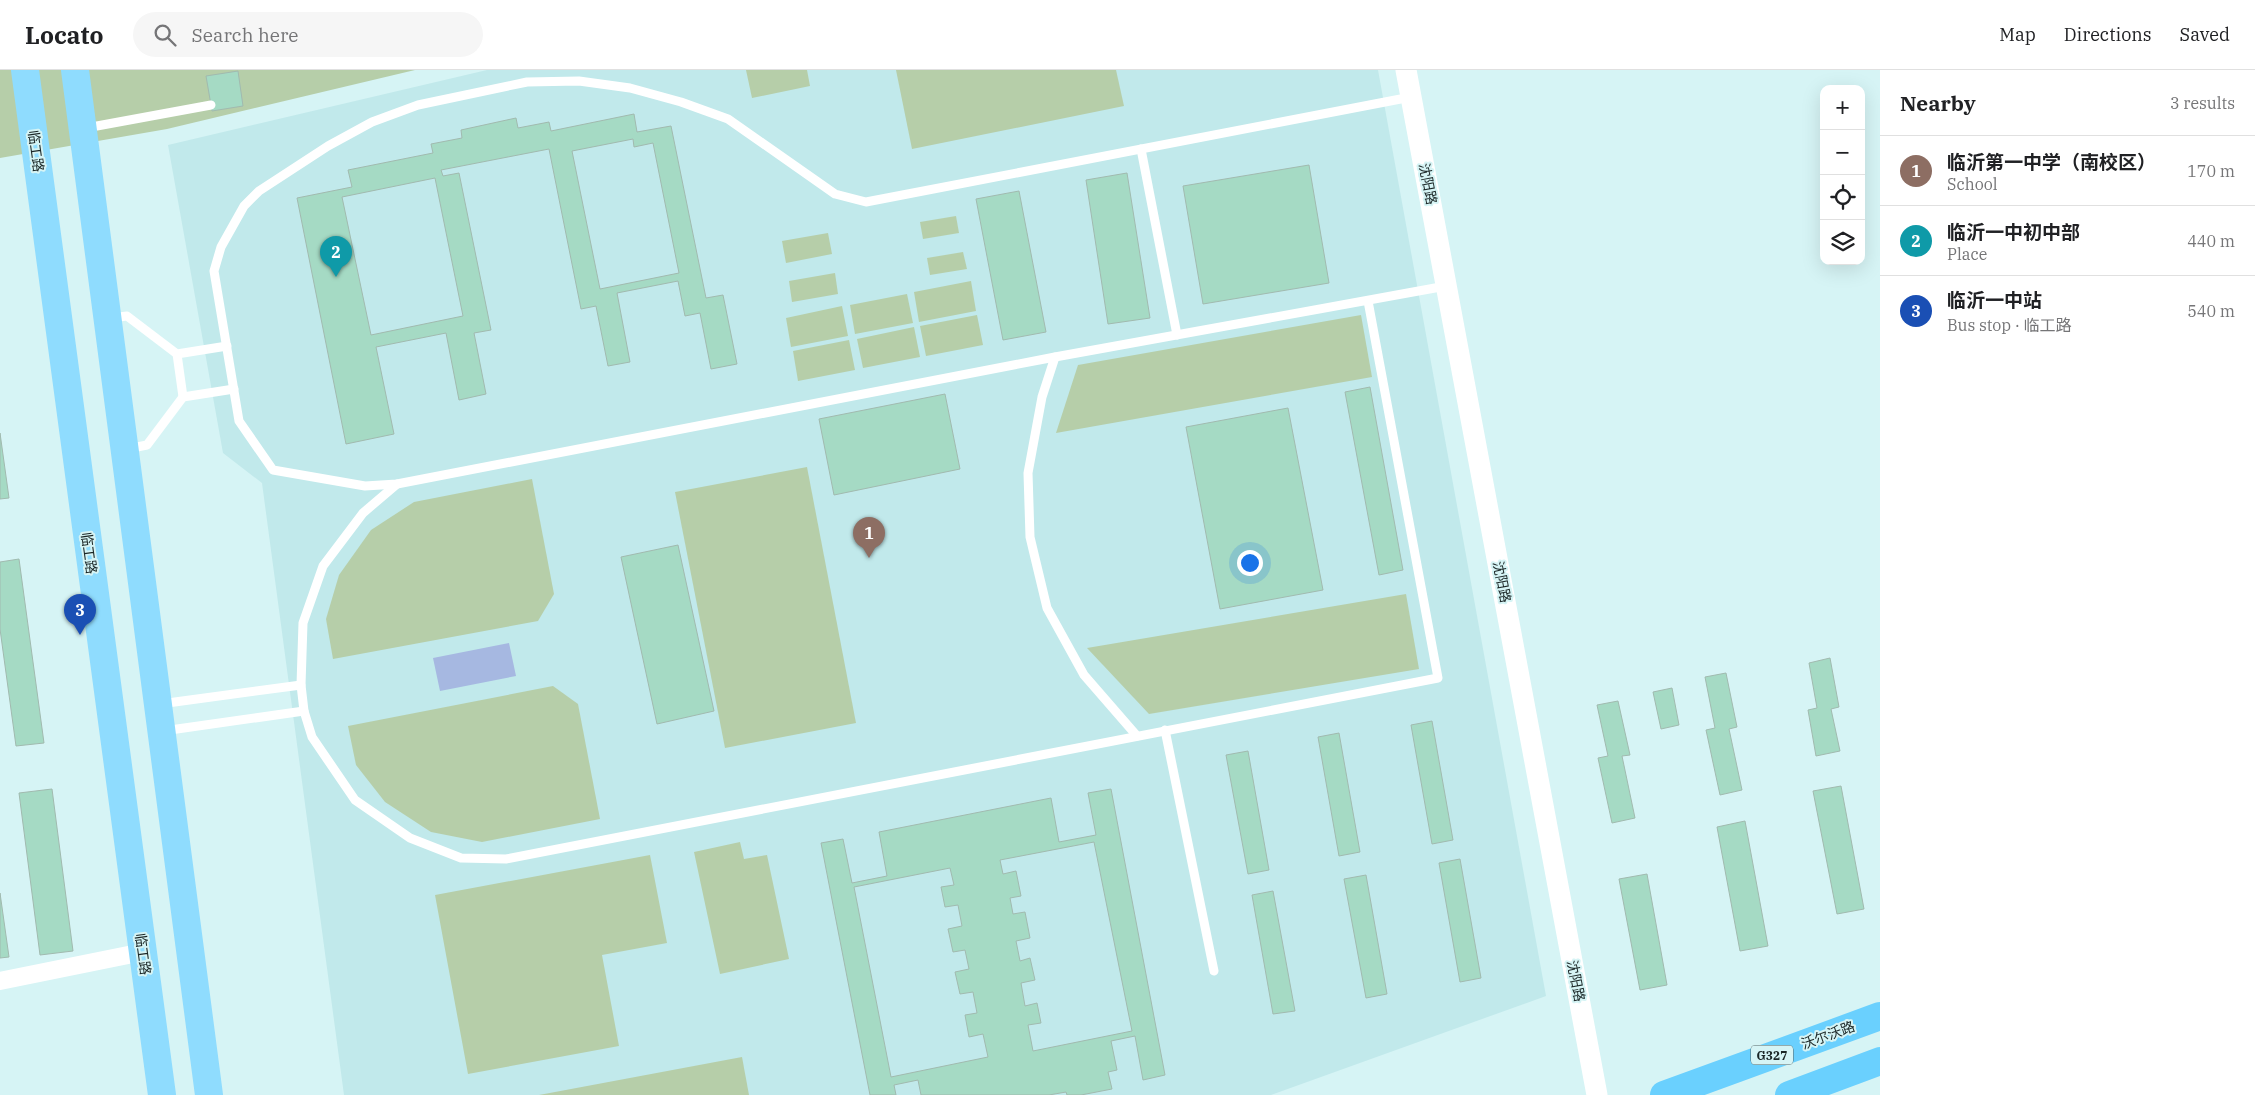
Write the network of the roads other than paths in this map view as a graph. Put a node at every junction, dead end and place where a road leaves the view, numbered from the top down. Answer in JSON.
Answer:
{"nodes":[{"id":1,"x":25,"y":70,"type":"edge"},
{"id":2,"x":75,"y":70,"type":"edge"},
{"id":3,"x":1406,"y":70,"type":"edge"},
{"id":4,"x":1411,"y":97,"type":"junction"},
{"id":5,"x":211,"y":105,"type":"dead end"},
{"id":6,"x":83,"y":128,"type":"junction"},
{"id":7,"x":1141,"y":149,"type":"junction"},
{"id":8,"x":1447,"y":286,"type":"junction"},
{"id":9,"x":1368,"y":301,"type":"junction"},
{"id":10,"x":108,"y":319,"type":"junction"},
{"id":11,"x":1177,"y":335,"type":"junction"},
{"id":12,"x":227,"y":346,"type":"junction"},
{"id":13,"x":177,"y":354,"type":"junction"},
{"id":14,"x":1055,"y":357,"type":"junction"},
{"id":15,"x":234,"y":389,"type":"junction"},
{"id":16,"x":183,"y":397,"type":"junction"},
{"id":17,"x":125,"y":449,"type":"junction"},
{"id":18,"x":397,"y":484,"type":"junction"},
{"id":19,"x":301,"y":685,"type":"junction"},
{"id":20,"x":158,"y":704,"type":"junction"},
{"id":21,"x":304,"y":711,"type":"junction"},
{"id":22,"x":1165,"y":730,"type":"junction"},
{"id":23,"x":162,"y":731,"type":"junction"},
{"id":24,"x":1137,"y":736,"type":"junction"},
{"id":25,"x":143,"y":952,"type":"junction"},
{"id":26,"x":1214,"y":971,"type":"dead end"},
{"id":27,"x":0,"y":981,"type":"edge"},
{"id":28,"x":1880,"y":1016,"type":"edge"},
{"id":29,"x":1880,"y":1061,"type":"edge"},
{"id":30,"x":162,"y":1095,"type":"edge"},
{"id":31,"x":209,"y":1095,"type":"edge"},
{"id":32,"x":1597,"y":1095,"type":"edge"},
{"id":33,"x":1664,"y":1095,"type":"edge"},
{"id":34,"x":1790,"y":1095,"type":"edge"}],
"edges":[{"from":1,"to":25,"type":"main road","name":"临工路"},
{"from":2,"to":6,"type":"main road"},
{"from":3,"to":4,"type":"street","name":"沈阳路"},
{"from":4,"to":7,"type":"lane"},
{"from":4,"to":8,"type":"street","name":"沈阳路"},
{"from":5,"to":6,"type":"lane"},
{"from":6,"to":10,"type":"main road"},
{"from":7,"to":11,"type":"lane"},
{"from":7,"to":12,"type":"lane"},
{"from":8,"to":9,"type":"lane"},
{"from":8,"to":32,"type":"street","name":"沈阳路"},
{"from":9,"to":11,"type":"lane"},
{"from":9,"to":22,"type":"lane"},
{"from":10,"to":13,"type":"lane"},
{"from":10,"to":17,"type":"main road"},
{"from":11,"to":14,"type":"lane"},
{"from":12,"to":13,"type":"lane"},
{"from":12,"to":15,"type":"lane"},
{"from":13,"to":16,"type":"lane"},
{"from":14,"to":18,"type":"lane"},
{"from":14,"to":24,"type":"lane"},
{"from":15,"to":16,"type":"lane"},
{"from":15,"to":18,"type":"lane"},
{"from":16,"to":17,"type":"lane"},
{"from":17,"to":20,"type":"main road"},
{"from":18,"to":19,"type":"lane"},
{"from":19,"to":20,"type":"lane"},
{"from":19,"to":21,"type":"lane"},
{"from":20,"to":23,"type":"main road"},
{"from":21,"to":23,"type":"lane"},
{"from":21,"to":24,"type":"lane"},
{"from":22,"to":24,"type":"lane"},
{"from":22,"to":26,"type":"lane"},
{"from":23,"to":31,"type":"main road"},
{"from":25,"to":27,"type":"street"},
{"from":25,"to":30,"type":"main road","name":"临工路"},
{"from":28,"to":33,"type":"highway","name":"沃尔沃路","number":"G327"},
{"from":29,"to":34,"type":"highway"}]}
